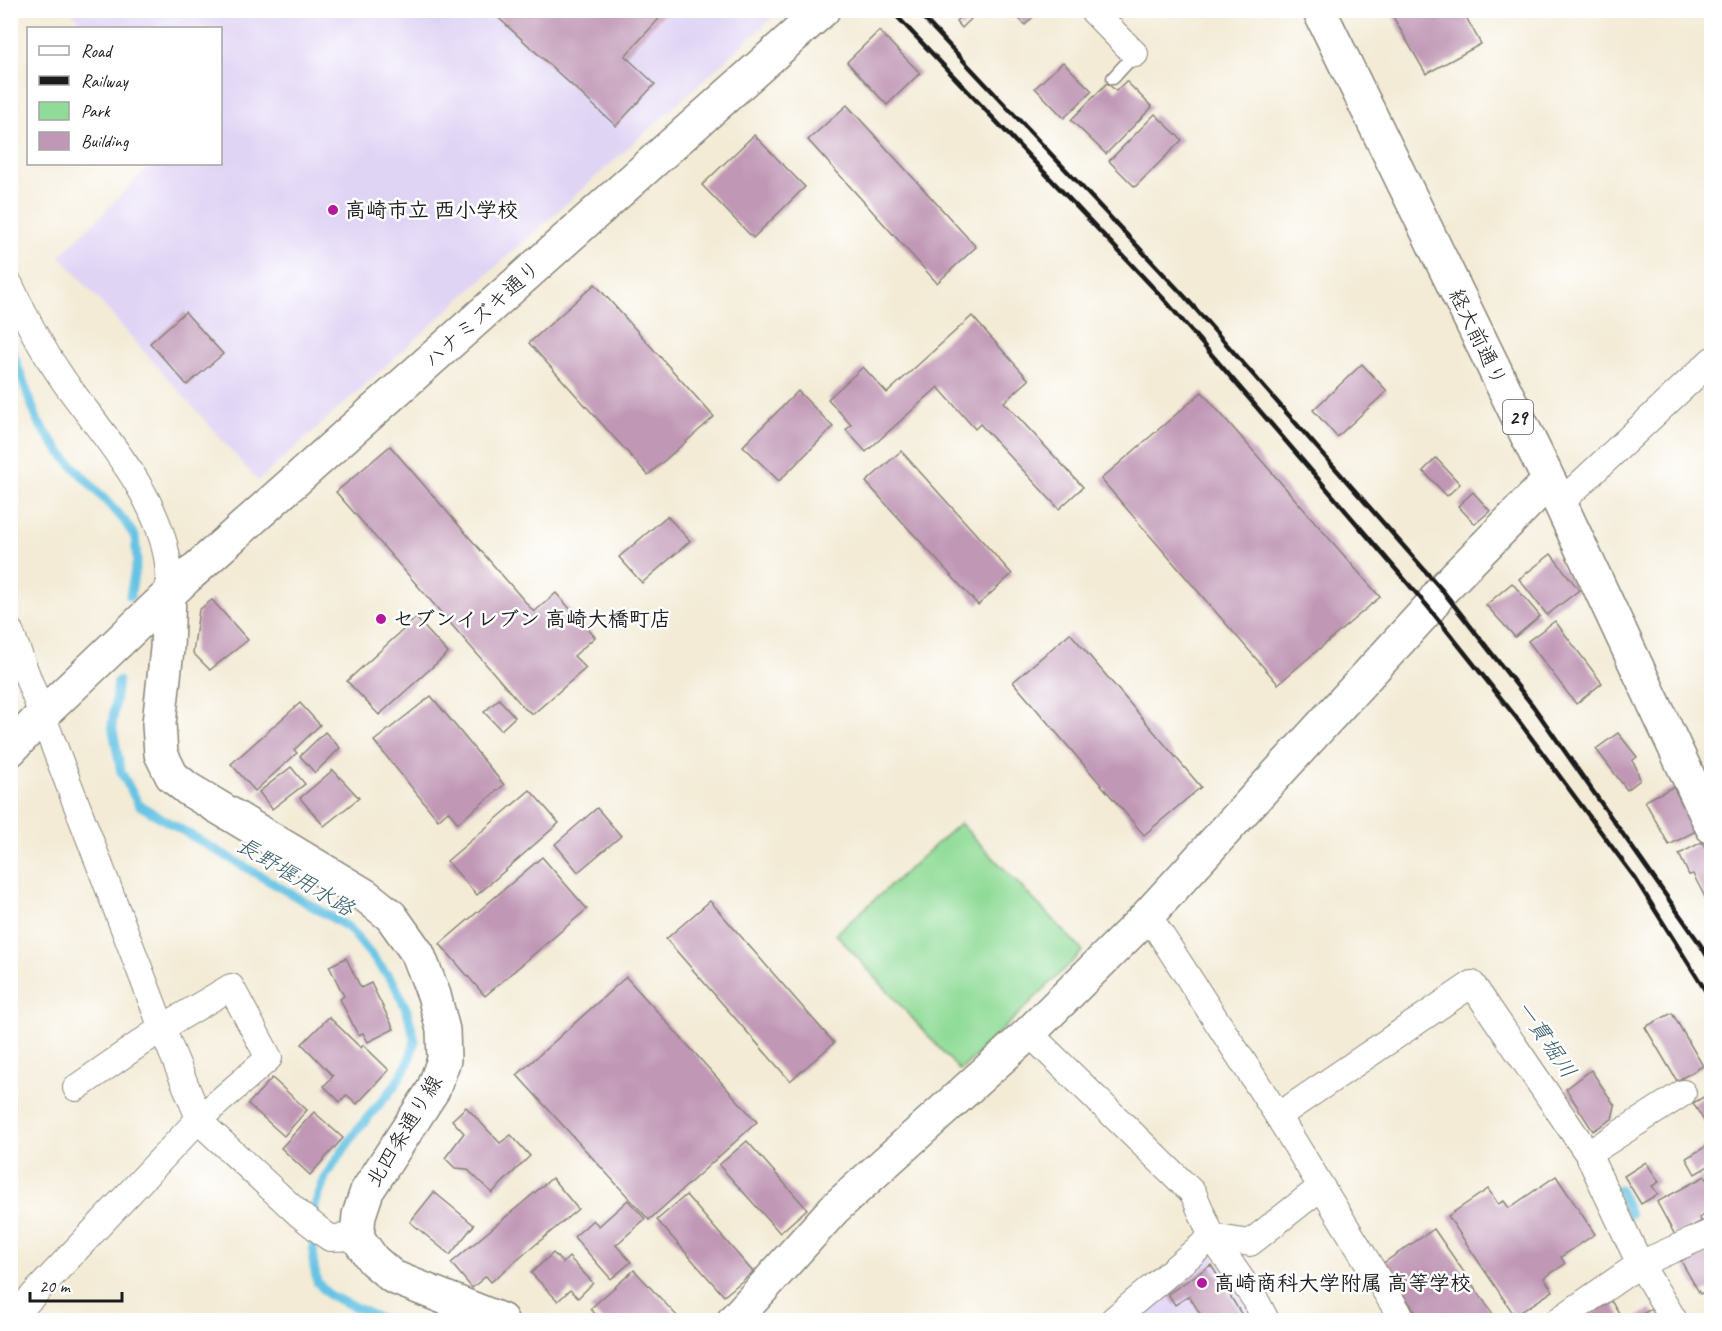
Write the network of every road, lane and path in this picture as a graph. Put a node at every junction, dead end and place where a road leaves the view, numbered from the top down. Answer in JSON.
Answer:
{"nodes":[{"id":1,"x":823,"y":10,"type":"edge"},
{"id":2,"x":1092,"y":10,"type":"edge"},
{"id":3,"x":1319,"y":10,"type":"edge"},
{"id":4,"x":1135,"y":54,"type":"joint"},
{"id":5,"x":1113,"y":78,"type":"dead end"},
{"id":6,"x":10,"y":285,"type":"edge"},
{"id":7,"x":1712,"y":360,"type":"edge"},
{"id":8,"x":1554,"y":492,"type":"junction"},
{"id":9,"x":170,"y":594,"type":"junction"},
{"id":10,"x":10,"y":631,"type":"edge"},
{"id":11,"x":42,"y":715,"type":"junction"},
{"id":12,"x":10,"y":750,"type":"edge"},
{"id":13,"x":1712,"y":827,"type":"edge"},
{"id":14,"x":1148,"y":915,"type":"junction"},
{"id":15,"x":162,"y":1028,"type":"junction"},
{"id":16,"x":1029,"y":1033,"type":"junction"},
{"id":17,"x":76,"y":1088,"type":"dead end"},
{"id":18,"x":1683,"y":1093,"type":"dead end"},
{"id":19,"x":1278,"y":1116,"type":"junction"},
{"id":20,"x":199,"y":1119,"type":"junction"},
{"id":21,"x":1588,"y":1154,"type":"junction"},
{"id":22,"x":1321,"y":1187,"type":"junction"},
{"id":23,"x":1712,"y":1232,"type":"edge"},
{"id":24,"x":342,"y":1236,"type":"junction"},
{"id":25,"x":1212,"y":1237,"type":"junction"},
{"id":26,"x":1640,"y":1264,"type":"junction"},
{"id":27,"x":10,"y":1320,"type":"edge"},
{"id":28,"x":501,"y":1320,"type":"edge"},
{"id":29,"x":734,"y":1320,"type":"edge"},
{"id":30,"x":1113,"y":1320,"type":"edge"},
{"id":31,"x":1266,"y":1320,"type":"edge"},
{"id":32,"x":1403,"y":1320,"type":"edge"},
{"id":33,"x":1558,"y":1320,"type":"edge"},
{"id":34,"x":1674,"y":1320,"type":"edge"}],
"edges":[{"from":1,"to":9,"type":"street","name":"ハナミズキ通り"},
{"from":2,"to":4,"type":"street"},
{"from":3,"to":8,"type":"street","name":"経大前通り","number":"29"},
{"from":4,"to":5,"type":"lane"},
{"from":6,"to":9,"type":"street"},
{"from":7,"to":8,"type":"street"},
{"from":8,"to":13,"type":"street","name":"経大前通り","number":"29"},
{"from":8,"to":14,"type":"street"},
{"from":9,"to":11,"type":"street","name":"ハナミズキ通り"},
{"from":9,"to":24,"type":"street","name":"北四条通り線"},
{"from":10,"to":11,"type":"street"},
{"from":11,"to":12,"type":"street"},
{"from":11,"to":15,"type":"street"},
{"from":14,"to":16,"type":"street"},
{"from":14,"to":19,"type":"street"},
{"from":15,"to":17,"type":"street"},
{"from":15,"to":20,"type":"street"},
{"from":15,"to":20,"type":"street"},
{"from":16,"to":25,"type":"street"},
{"from":16,"to":29,"type":"street"},
{"from":18,"to":21,"type":"street"},
{"from":19,"to":21,"type":"street"},
{"from":19,"to":22,"type":"street"},
{"from":20,"to":24,"type":"street"},
{"from":20,"to":27,"type":"street"},
{"from":21,"to":26,"type":"street"},
{"from":22,"to":25,"type":"street"},
{"from":22,"to":32,"type":"street"},
{"from":23,"to":26,"type":"street"},
{"from":24,"to":28,"type":"street"},
{"from":25,"to":30,"type":"street"},
{"from":25,"to":31,"type":"street"},
{"from":26,"to":33,"type":"street"},
{"from":26,"to":34,"type":"street"}]}
